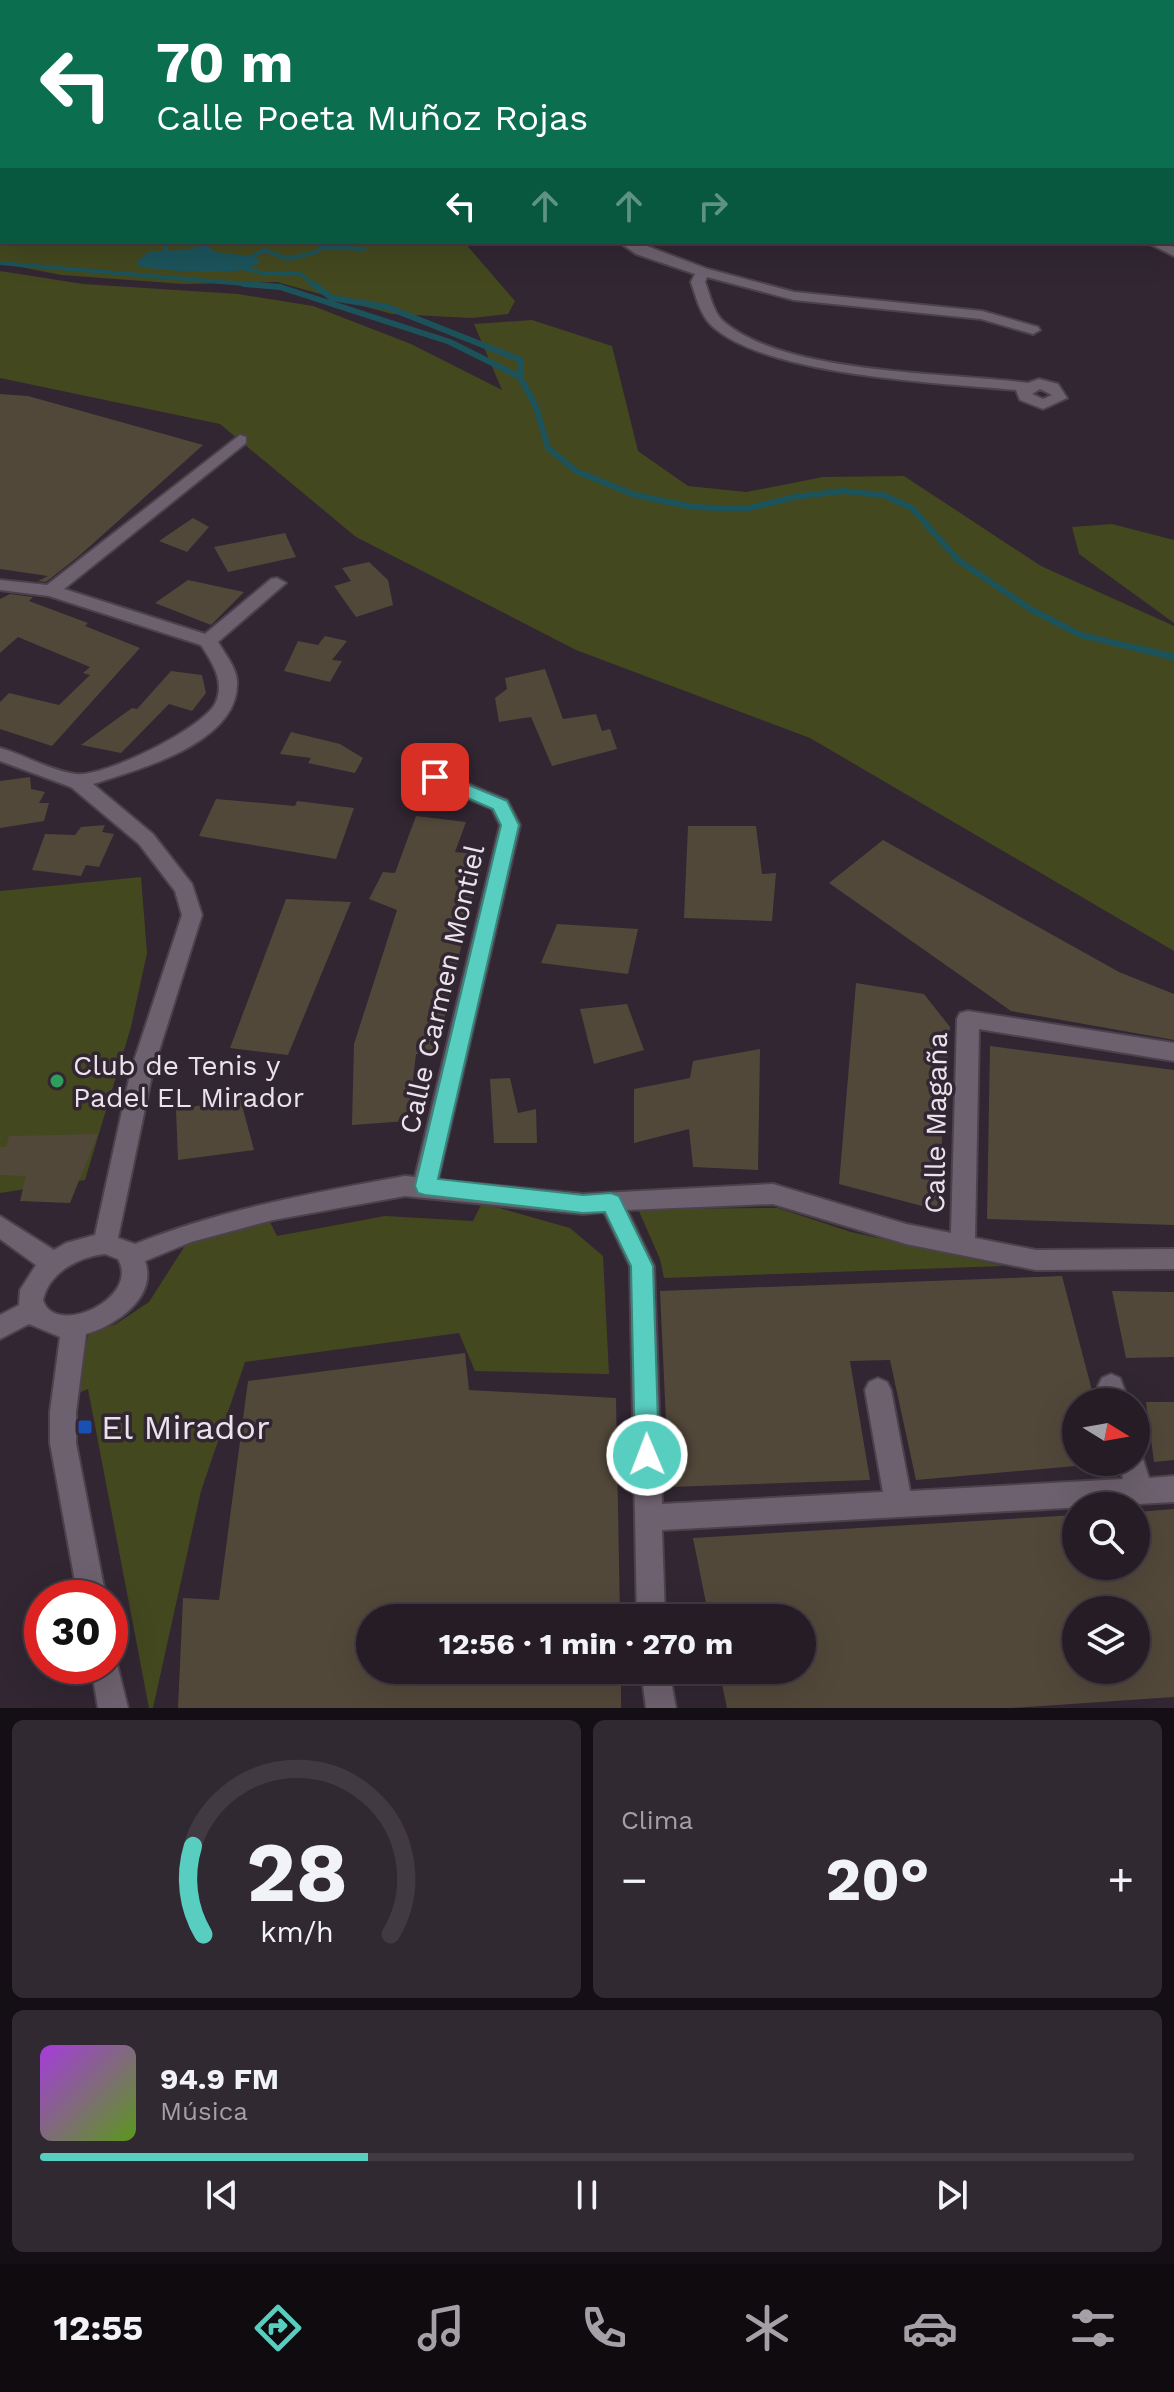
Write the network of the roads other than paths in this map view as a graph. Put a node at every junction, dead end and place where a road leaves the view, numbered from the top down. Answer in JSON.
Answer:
{"nodes":[{"id":1,"x":629,"y":244,"type":"edge"},
{"id":2,"x":703,"y":272,"type":"junction"},
{"id":3,"x":1033,"y":330,"type":"dead end"},
{"id":4,"x":1027,"y":387,"type":"dead end"},
{"id":5,"x":240,"y":440,"type":"dead end"},
{"id":6,"x":277,"y":583,"type":"dead end"},
{"id":7,"x":0,"y":585,"type":"edge"},
{"id":8,"x":51,"y":591,"type":"junction"},
{"id":9,"x":208,"y":641,"type":"junction"},
{"id":10,"x":0,"y":754,"type":"edge"},
{"id":11,"x":413,"y":767,"type":"dead end"},
{"id":12,"x":78,"y":782,"type":"junction"},
{"id":13,"x":1174,"y":1052,"type":"edge"},
{"id":14,"x":425,"y":1186,"type":"junction"},
{"id":15,"x":611,"y":1202,"type":"junction"},
{"id":16,"x":0,"y":1226,"type":"edge"},
{"id":17,"x":105,"y":1244,"type":"junction"},
{"id":18,"x":963,"y":1246,"type":"junction"},
{"id":19,"x":131,"y":1256,"type":"junction"},
{"id":20,"x":1174,"y":1259,"type":"edge"},
{"id":21,"x":53,"y":1263,"type":"junction"},
{"id":22,"x":32,"y":1310,"type":"junction"},
{"id":23,"x":74,"y":1327,"type":"junction"},
{"id":24,"x":0,"y":1328,"type":"edge"},
{"id":25,"x":878,"y":1390,"type":"dead end"},
{"id":26,"x":1135,"y":1476,"type":"edge"},
{"id":27,"x":1174,"y":1489,"type":"edge"},
{"id":28,"x":1139,"y":1491,"type":"junction"},
{"id":29,"x":899,"y":1504,"type":"junction"},
{"id":30,"x":648,"y":1518,"type":"junction"},
{"id":31,"x":89,"y":1580,"type":"edge"},
{"id":32,"x":651,"y":1604,"type":"edge"},
{"id":33,"x":108,"y":1684,"type":"edge"},
{"id":34,"x":657,"y":1684,"type":"edge"},
{"id":35,"x":113,"y":1708,"type":"edge"},
{"id":36,"x":661,"y":1708,"type":"edge"}],
"edges":[{"from":1,"to":2,"type":"street"},
{"from":2,"to":3,"type":"street"},
{"from":2,"to":4,"type":"street"},
{"from":5,"to":8,"type":"street"},
{"from":6,"to":9,"type":"street"},
{"from":7,"to":8,"type":"street"},
{"from":8,"to":9,"type":"street"},
{"from":9,"to":12,"type":"street"},
{"from":10,"to":12,"type":"street"},
{"from":11,"to":14,"type":"street","name":"Calle Carmen Montiel"},
{"from":12,"to":17,"type":"street"},
{"from":13,"to":18,"type":"street","name":"Calle Magaña"},
{"from":14,"to":15,"type":"street"},
{"from":14,"to":19,"type":"street"},
{"from":15,"to":18,"type":"street"},
{"from":15,"to":30,"type":"street"},
{"from":16,"to":21,"type":"street"},
{"from":17,"to":19,"type":"street"},
{"from":17,"to":21,"type":"street"},
{"from":18,"to":20,"type":"street"},
{"from":19,"to":23,"type":"street"},
{"from":21,"to":22,"type":"street"},
{"from":22,"to":23,"type":"street"},
{"from":22,"to":24,"type":"street"},
{"from":23,"to":31,"type":"street"},
{"from":25,"to":29,"type":"street"},
{"from":26,"to":28,"type":"street"},
{"from":27,"to":28,"type":"street"},
{"from":28,"to":29,"type":"street"},
{"from":29,"to":30,"type":"street"},
{"from":30,"to":32,"type":"street"},
{"from":33,"to":35,"type":"street"},
{"from":34,"to":36,"type":"street"}]}
